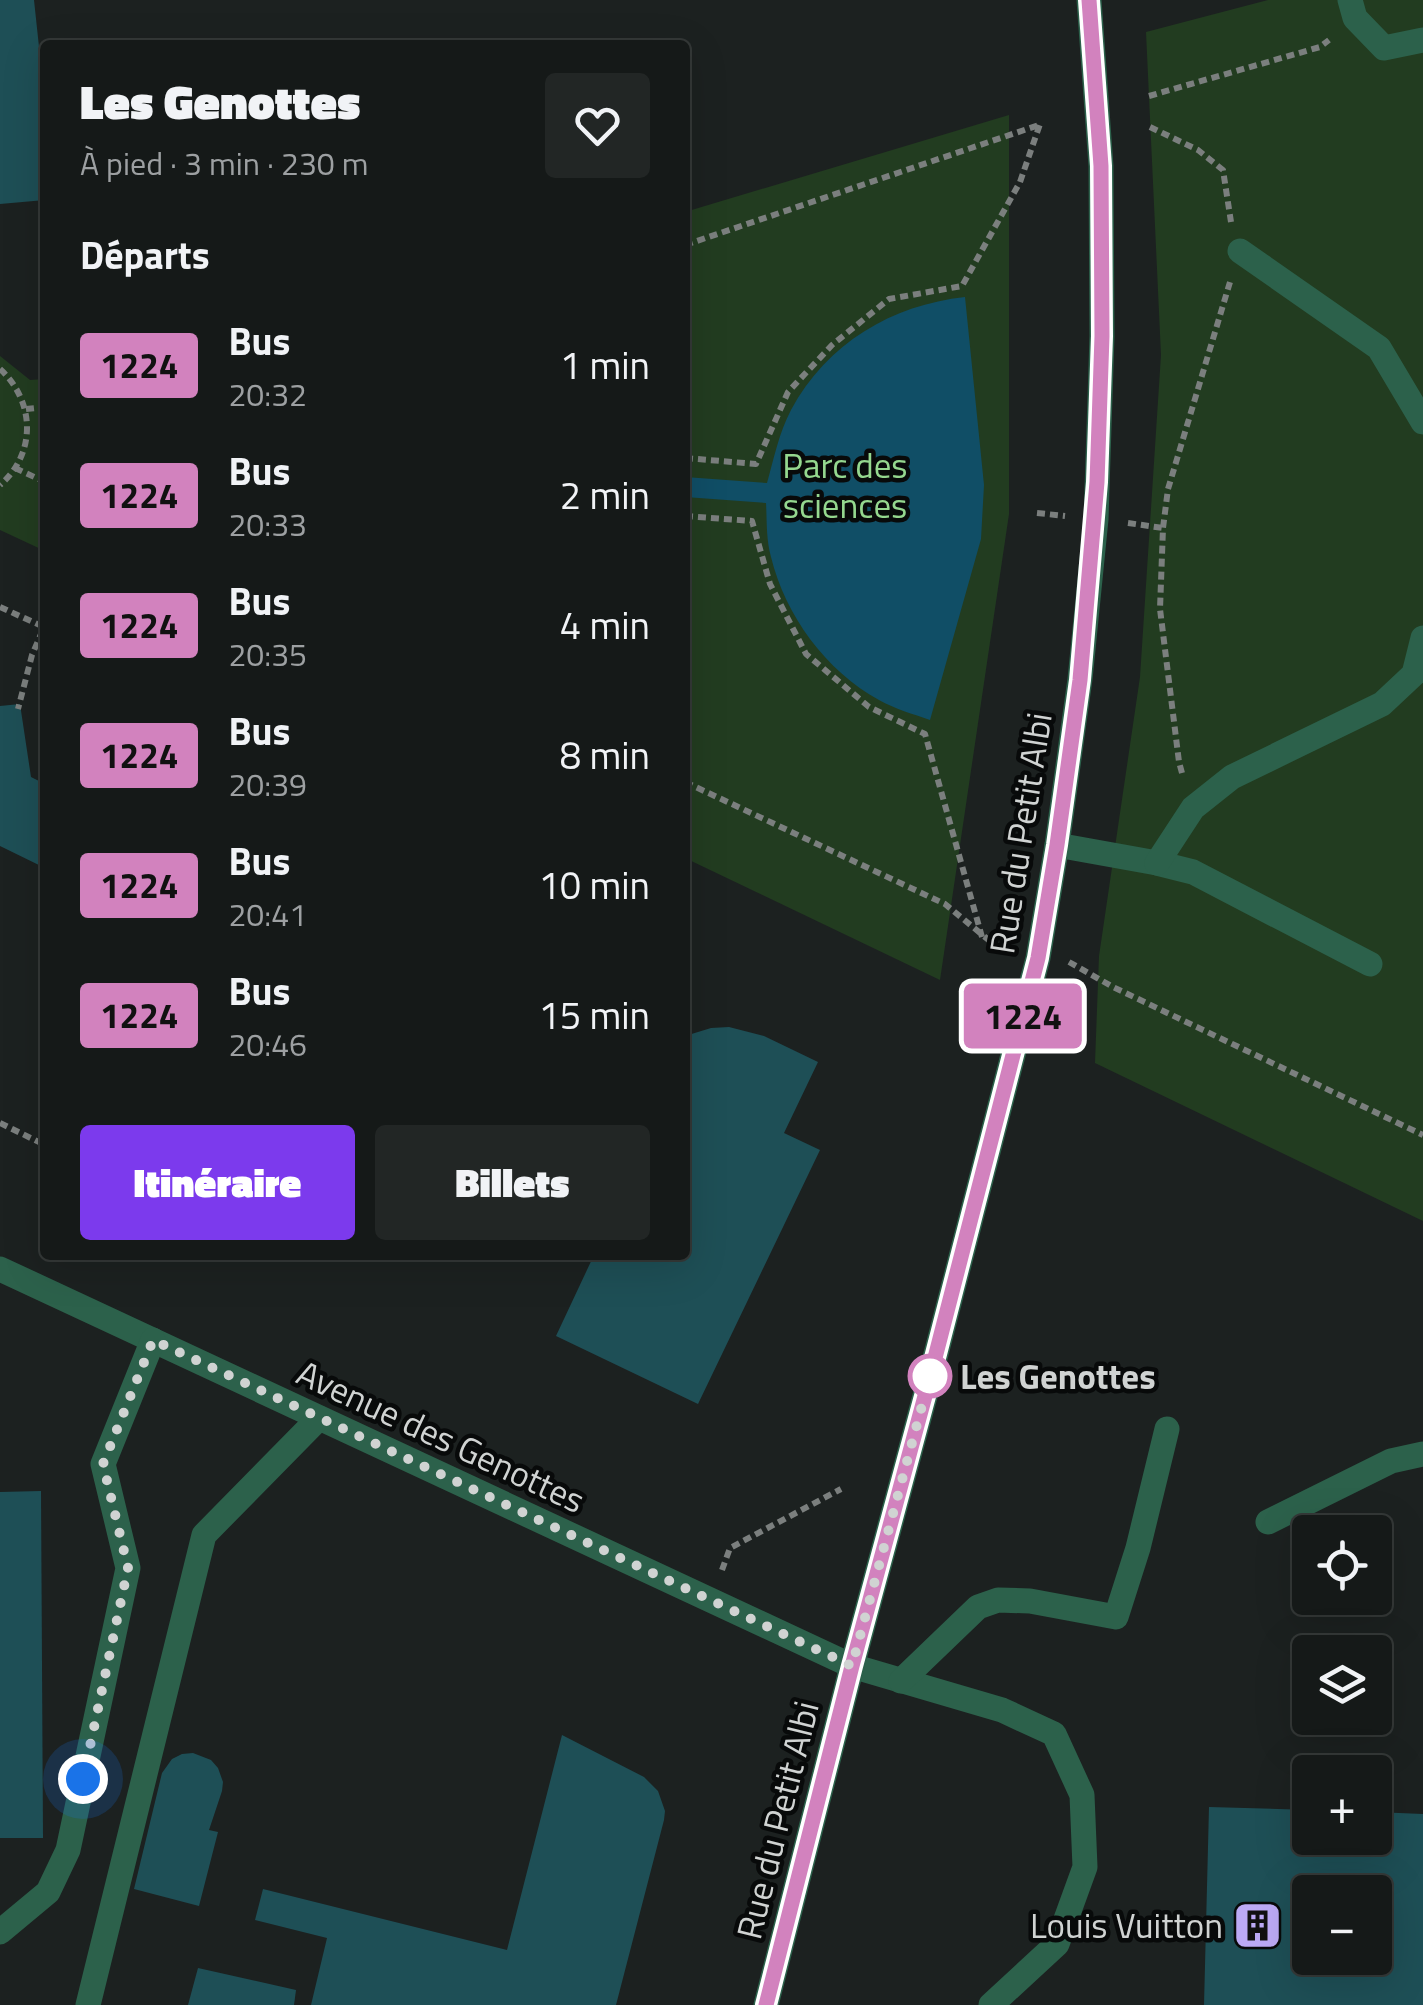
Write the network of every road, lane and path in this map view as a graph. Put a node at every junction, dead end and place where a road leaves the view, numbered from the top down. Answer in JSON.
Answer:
{"nodes":[{"id":1,"x":1091,"y":0,"type":"edge"},
{"id":2,"x":1352,"y":9,"type":"edge"},
{"id":3,"x":1423,"y":40,"type":"edge"},
{"id":4,"x":1150,"y":96,"type":"dead end"},
{"id":5,"x":1150,"y":127,"type":"dead end"},
{"id":6,"x":690,"y":242,"type":"edge"},
{"id":7,"x":1240,"y":251,"type":"junction"},
{"id":8,"x":0,"y":368,"type":"edge"},
{"id":9,"x":40,"y":408,"type":"edge"},
{"id":10,"x":26,"y":409,"type":"junction"},
{"id":11,"x":1423,"y":422,"type":"edge"},
{"id":12,"x":690,"y":458,"type":"edge"},
{"id":13,"x":15,"y":468,"type":"junction"},
{"id":14,"x":40,"y":480,"type":"edge"},
{"id":15,"x":0,"y":485,"type":"edge"},
{"id":16,"x":690,"y":516,"type":"edge"},
{"id":17,"x":0,"y":608,"type":"edge"},
{"id":18,"x":40,"y":625,"type":"edge"},
{"id":19,"x":40,"y":636,"type":"edge"},
{"id":20,"x":1423,"y":638,"type":"edge"},
{"id":21,"x":18,"y":710,"type":"dead end"},
{"id":22,"x":1179,"y":762,"type":"dead end"},
{"id":23,"x":690,"y":784,"type":"edge"},
{"id":24,"x":1057,"y":845,"type":"junction"},
{"id":25,"x":1157,"y":862,"type":"junction"},
{"id":26,"x":982,"y":937,"type":"junction"},
{"id":27,"x":1002,"y":951,"type":"dead end"},
{"id":28,"x":1068,"y":962,"type":"dead end"},
{"id":29,"x":1370,"y":964,"type":"dead end"},
{"id":30,"x":0,"y":1122,"type":"edge"},
{"id":31,"x":1423,"y":1135,"type":"edge"},
{"id":32,"x":40,"y":1142,"type":"edge"},
{"id":33,"x":0,"y":1269,"type":"edge"},
{"id":34,"x":153,"y":1340,"type":"junction"},
{"id":35,"x":319,"y":1418,"type":"junction"},
{"id":36,"x":1167,"y":1430,"type":"dead end"},
{"id":37,"x":1423,"y":1454,"type":"edge"},
{"id":38,"x":841,"y":1489,"type":"dead end"},
{"id":39,"x":1268,"y":1522,"type":"dead end"},
{"id":40,"x":721,"y":1574,"type":"dead end"},
{"id":41,"x":852,"y":1666,"type":"junction"},
{"id":42,"x":901,"y":1680,"type":"junction"},
{"id":43,"x":0,"y":1932,"type":"edge"},
{"id":44,"x":88,"y":2005,"type":"edge"},
{"id":45,"x":766,"y":2005,"type":"edge"},
{"id":46,"x":991,"y":2005,"type":"edge"}],
"edges":[{"from":1,"to":24,"type":"street","name":"Rue du Petit Albi"},
{"from":2,"to":3,"type":"street"},
{"from":2,"to":4,"type":"path"},
{"from":5,"to":7,"type":"path"},
{"from":6,"to":12,"type":"path"},
{"from":7,"to":11,"type":"street"},
{"from":7,"to":22,"type":"path"},
{"from":8,"to":10,"type":"path"},
{"from":9,"to":10,"type":"path"},
{"from":10,"to":13,"type":"path"},
{"from":13,"to":14,"type":"path"},
{"from":13,"to":15,"type":"path"},
{"from":16,"to":26,"type":"path"},
{"from":17,"to":18,"type":"path"},
{"from":19,"to":21,"type":"path"},
{"from":20,"to":25,"type":"street"},
{"from":23,"to":26,"type":"path"},
{"from":24,"to":25,"type":"street"},
{"from":24,"to":41,"type":"street","name":"Rue du Petit Albi"},
{"from":25,"to":29,"type":"street"},
{"from":26,"to":27,"type":"path"},
{"from":28,"to":31,"type":"path"},
{"from":30,"to":32,"type":"path"},
{"from":33,"to":34,"type":"street","name":"Avenue des Genottes"},
{"from":34,"to":35,"type":"street","name":"Avenue des Genottes"},
{"from":34,"to":43,"type":"street"},
{"from":35,"to":41,"type":"street","name":"Avenue des Genottes"},
{"from":35,"to":44,"type":"street"},
{"from":36,"to":42,"type":"street"},
{"from":37,"to":39,"type":"street"},
{"from":38,"to":40,"type":"path"},
{"from":41,"to":42,"type":"street","name":"Avenue des Genottes"},
{"from":41,"to":45,"type":"street","name":"Rue du Petit Albi"},
{"from":42,"to":46,"type":"street","name":"Avenue des Genottes"}]}
